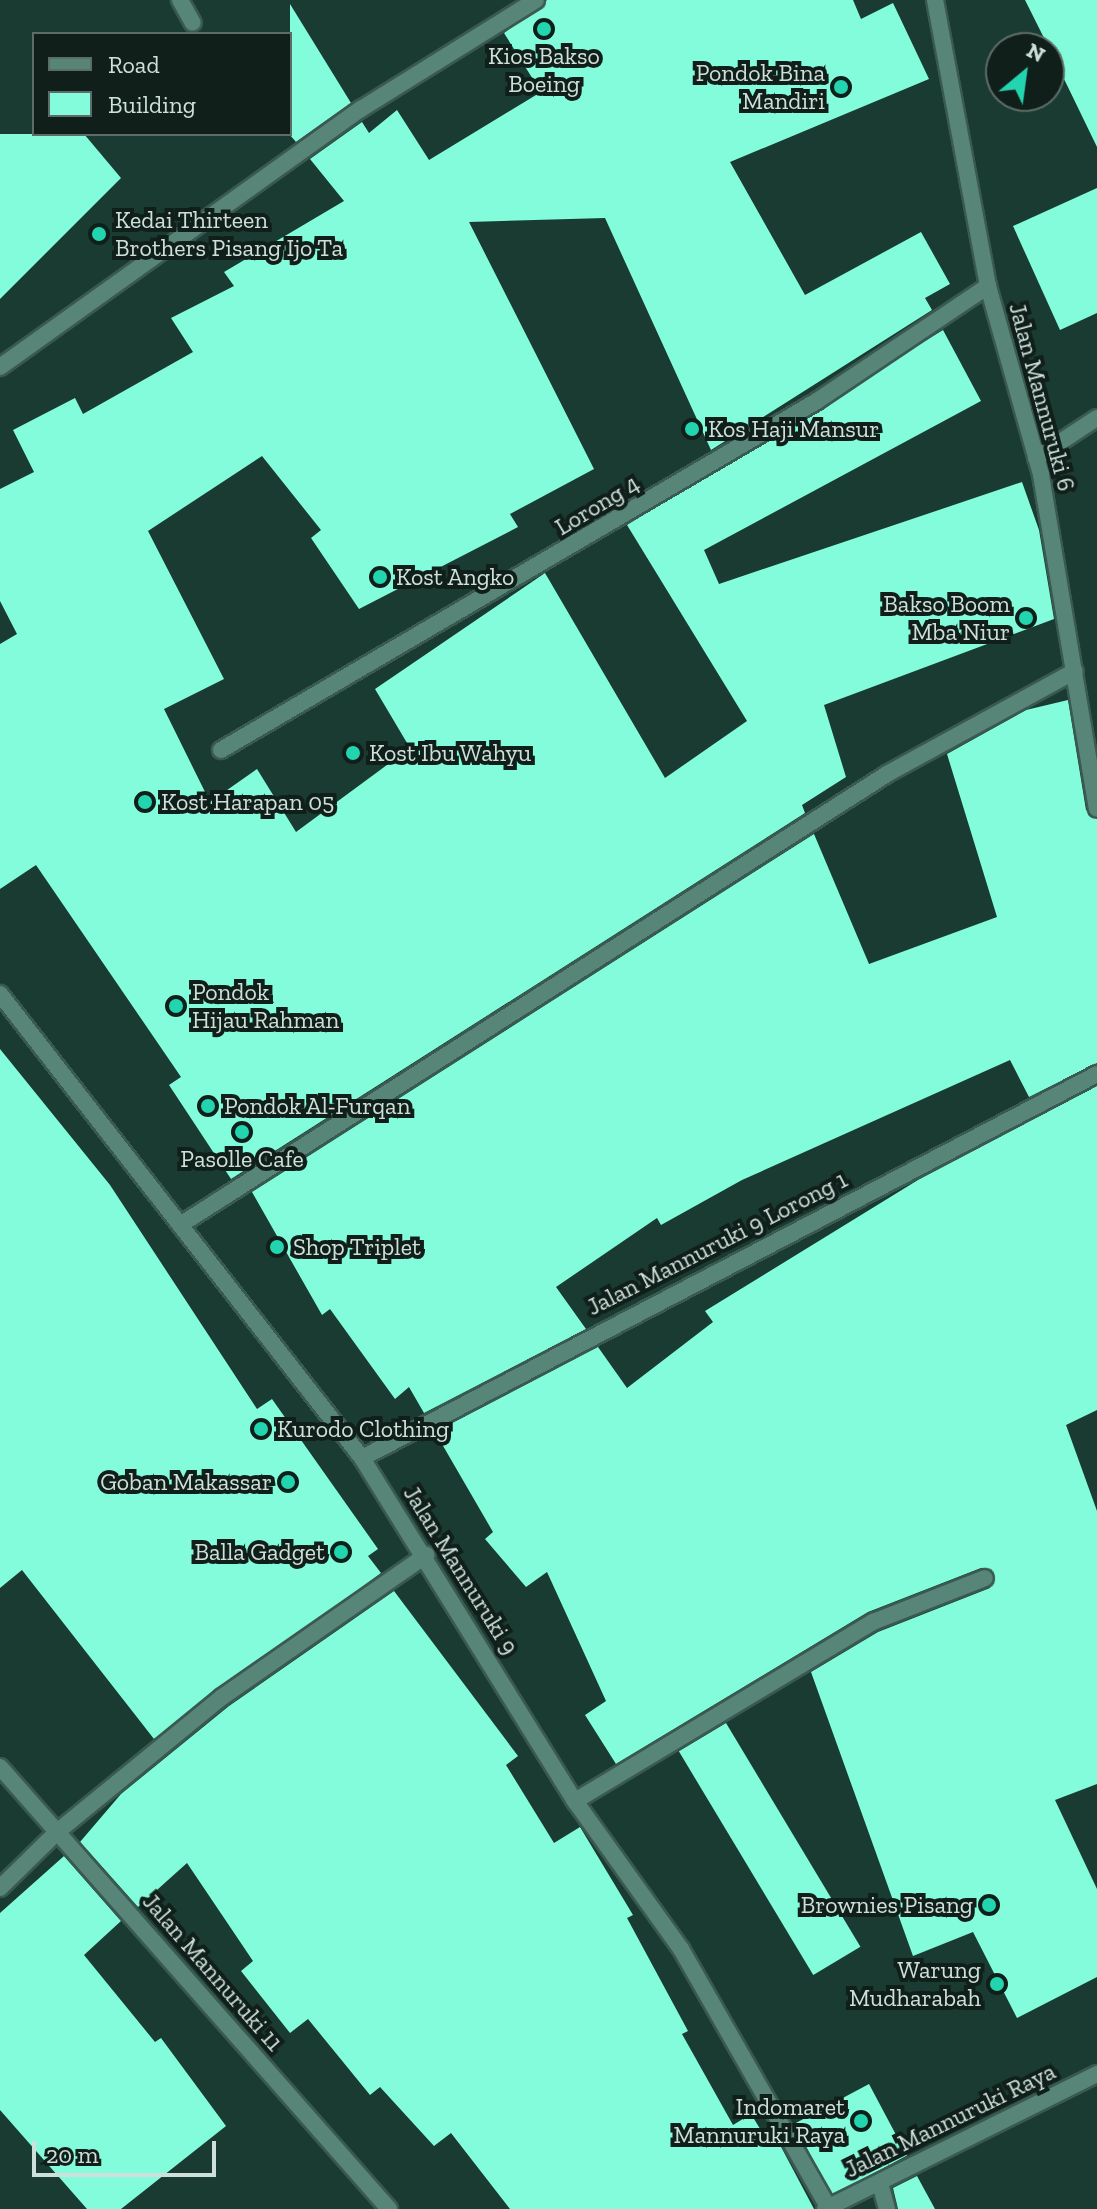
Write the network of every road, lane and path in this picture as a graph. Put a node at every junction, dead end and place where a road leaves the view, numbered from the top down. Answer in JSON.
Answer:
{"nodes":[{"id":1,"x":180,"y":0,"type":"edge"},
{"id":2,"x":536,"y":0,"type":"edge"},
{"id":3,"x":935,"y":0,"type":"edge"},
{"id":4,"x":193,"y":23,"type":"dead end"},
{"id":5,"x":988,"y":286,"type":"junction"},
{"id":6,"x":0,"y":367,"type":"edge"},
{"id":7,"x":1097,"y":418,"type":"edge"},
{"id":8,"x":1036,"y":458,"type":"junction"},
{"id":9,"x":1075,"y":671,"type":"junction"},
{"id":10,"x":221,"y":750,"type":"dead end"},
{"id":11,"x":1097,"y":808,"type":"edge"},
{"id":12,"x":0,"y":994,"type":"edge"},
{"id":13,"x":1097,"y":1074,"type":"edge"},
{"id":14,"x":180,"y":1225,"type":"junction"},
{"id":15,"x":362,"y":1458,"type":"junction"},
{"id":16,"x":426,"y":1555,"type":"junction"},
{"id":17,"x":985,"y":1578,"type":"dead end"},
{"id":18,"x":0,"y":1767,"type":"edge"},
{"id":19,"x":575,"y":1801,"type":"junction"},
{"id":20,"x":57,"y":1832,"type":"junction"},
{"id":21,"x":0,"y":1888,"type":"edge"},
{"id":22,"x":1097,"y":2074,"type":"edge"},
{"id":23,"x":880,"y":2183,"type":"junction"},
{"id":24,"x":827,"y":2208,"type":"edge"},
{"id":25,"x":389,"y":2209,"type":"edge"},
{"id":26,"x":887,"y":2209,"type":"edge"}],
"edges":[{"from":1,"to":4,"type":"street"},
{"from":2,"to":6,"type":"street"},
{"from":3,"to":5,"type":"street","name":"Jalan Mannuruki 6"},
{"from":5,"to":8,"type":"street","name":"Jalan Mannuruki 6"},
{"from":5,"to":10,"type":"street","name":"Lorong 4"},
{"from":7,"to":8,"type":"street"},
{"from":8,"to":9,"type":"street","name":"Jalan Mannuruki 6"},
{"from":9,"to":11,"type":"street","name":"Jalan Mannuruki 6"},
{"from":9,"to":14,"type":"street"},
{"from":12,"to":14,"type":"street","name":"Jalan Mannuruki 9"},
{"from":13,"to":15,"type":"street","name":"Jalan Mannuruki 9 Lorong 1"},
{"from":14,"to":15,"type":"street","name":"Jalan Mannuruki 9"},
{"from":15,"to":16,"type":"street","name":"Jalan Mannuruki 9"},
{"from":16,"to":19,"type":"street","name":"Jalan Mannuruki 9"},
{"from":16,"to":20,"type":"street"},
{"from":17,"to":19,"type":"street"},
{"from":18,"to":20,"type":"street","name":"Jalan Mannuruki 11"},
{"from":19,"to":24,"type":"street","name":"Jalan Mannuruki 9"},
{"from":20,"to":21,"type":"street"},
{"from":20,"to":25,"type":"street","name":"Jalan Mannuruki 11"},
{"from":22,"to":23,"type":"street","name":"Jalan Mannuruki Raya"},
{"from":23,"to":24,"type":"street","name":"Jalan Mannuruki Raya"},
{"from":23,"to":26,"type":"street"}]}
